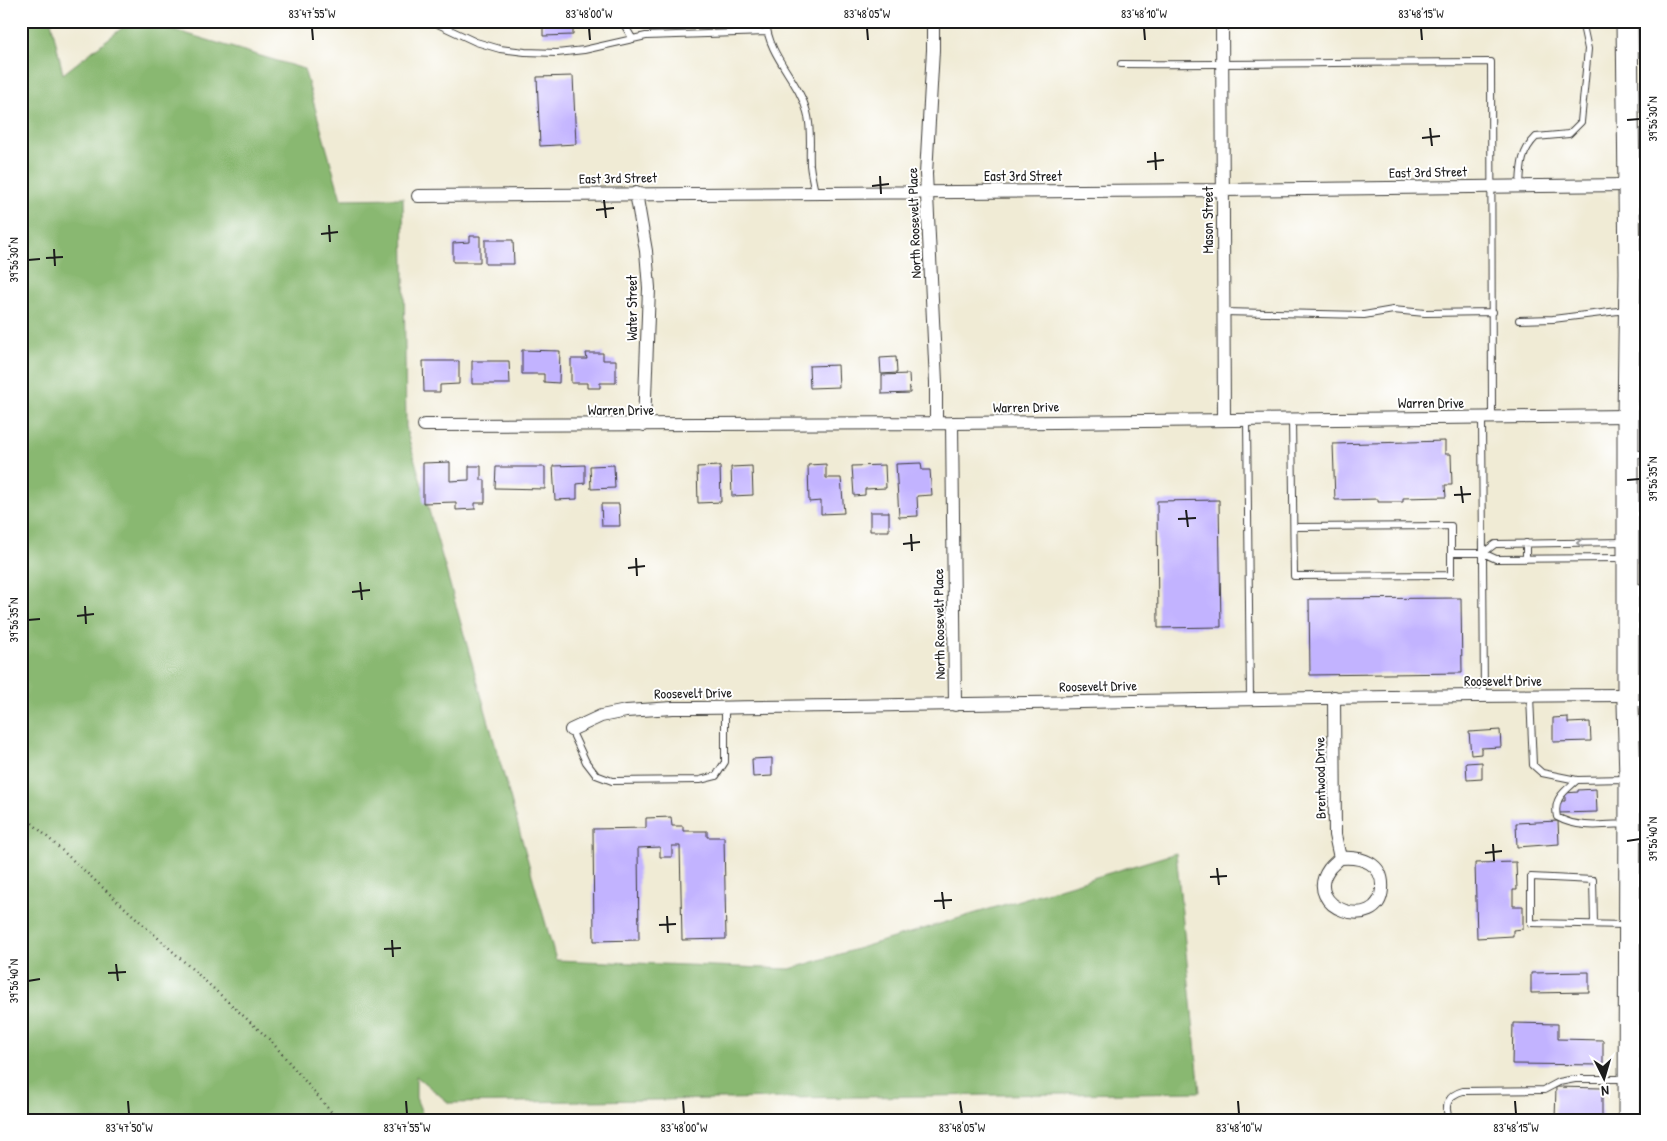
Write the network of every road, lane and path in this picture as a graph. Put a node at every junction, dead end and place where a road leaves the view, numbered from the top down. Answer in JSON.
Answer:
{"nodes":[{"id":1,"x":431,"y":21,"type":"edge"},
{"id":2,"x":622,"y":21,"type":"edge"},
{"id":3,"x":766,"y":21,"type":"edge"},
{"id":4,"x":933,"y":21,"type":"edge"},
{"id":5,"x":1222,"y":21,"type":"edge"},
{"id":6,"x":1582,"y":21,"type":"edge"},
{"id":7,"x":1627,"y":21,"type":"edge"},
{"id":8,"x":767,"y":32,"type":"junction"},
{"id":9,"x":632,"y":38,"type":"junction"},
{"id":10,"x":1121,"y":64,"type":"dead end"},
{"id":11,"x":1222,"y":65,"type":"junction"},
{"id":12,"x":1629,"y":184,"type":"junction"},
{"id":13,"x":1492,"y":186,"type":"junction"},
{"id":14,"x":1520,"y":186,"type":"junction"},
{"id":15,"x":1223,"y":190,"type":"junction"},
{"id":16,"x":926,"y":191,"type":"junction"},
{"id":17,"x":815,"y":192,"type":"junction"},
{"id":18,"x":636,"y":193,"type":"junction"},
{"id":19,"x":418,"y":196,"type":"dead end"},
{"id":20,"x":1638,"y":272,"type":"edge"},
{"id":21,"x":1630,"y":310,"type":"junction"},
{"id":22,"x":1223,"y":312,"type":"junction"},
{"id":23,"x":1493,"y":312,"type":"junction"},
{"id":24,"x":1519,"y":320,"type":"dead end"},
{"id":25,"x":1628,"y":416,"type":"junction"},
{"id":26,"x":1487,"y":417,"type":"junction"},
{"id":27,"x":1247,"y":419,"type":"junction"},
{"id":28,"x":1292,"y":419,"type":"junction"},
{"id":29,"x":1224,"y":420,"type":"junction"},
{"id":30,"x":936,"y":423,"type":"junction"},
{"id":31,"x":952,"y":423,"type":"junction"},
{"id":32,"x":424,"y":425,"type":"dead end"},
{"id":33,"x":644,"y":425,"type":"junction"},
{"id":34,"x":1637,"y":454,"type":"edge"},
{"id":35,"x":1294,"y":527,"type":"junction"},
{"id":36,"x":1526,"y":543,"type":"junction"},
{"id":37,"x":1628,"y":550,"type":"junction"},
{"id":38,"x":1483,"y":552,"type":"junction"},
{"id":39,"x":1451,"y":553,"type":"junction"},
{"id":40,"x":1526,"y":559,"type":"junction"},
{"id":41,"x":1637,"y":591,"type":"edge"},
{"id":42,"x":1637,"y":626,"type":"edge"},
{"id":43,"x":1484,"y":696,"type":"junction"},
{"id":44,"x":1530,"y":696,"type":"junction"},
{"id":45,"x":1334,"y":697,"type":"junction"},
{"id":46,"x":1250,"y":698,"type":"junction"},
{"id":47,"x":1634,"y":700,"type":"edge"},
{"id":48,"x":955,"y":705,"type":"junction"},
{"id":49,"x":725,"y":707,"type":"junction"},
{"id":50,"x":571,"y":730,"type":"joint"},
{"id":51,"x":1630,"y":779,"type":"junction"},
{"id":52,"x":1577,"y":780,"type":"junction"},
{"id":53,"x":21,"y":813,"type":"edge"},
{"id":54,"x":1635,"y":832,"type":"edge"},
{"id":55,"x":1340,"y":858,"type":"junction"},
{"id":56,"x":1594,"y":924,"type":"junction"},
{"id":57,"x":1629,"y":925,"type":"junction"},
{"id":58,"x":1628,"y":1072,"type":"edge"},
{"id":59,"x":338,"y":1120,"type":"edge"},
{"id":60,"x":1450,"y":1120,"type":"edge"},
{"id":61,"x":1629,"y":1120,"type":"edge"}],
"edges":[{"from":1,"to":9,"type":"lane"},
{"from":2,"to":9,"type":"lane"},
{"from":3,"to":8,"type":"lane"},
{"from":4,"to":16,"type":"street","name":"North Roosevelt Place"},
{"from":5,"to":11,"type":"street","name":"Mason Street"},
{"from":6,"to":14,"type":"lane"},
{"from":7,"to":12,"type":"main road"},
{"from":8,"to":9,"type":"lane"},
{"from":8,"to":17,"type":"lane"},
{"from":10,"to":11,"type":"lane"},
{"from":11,"to":13,"type":"lane"},
{"from":11,"to":15,"type":"street","name":"Mason Street"},
{"from":12,"to":14,"type":"street","name":"East 3rd Street"},
{"from":12,"to":20,"type":"main road"},
{"from":13,"to":14,"type":"street","name":"East 3rd Street"},
{"from":13,"to":15,"type":"street","name":"East 3rd Street"},
{"from":13,"to":23,"type":"lane"},
{"from":15,"to":16,"type":"street","name":"East 3rd Street"},
{"from":15,"to":22,"type":"street","name":"Mason Street"},
{"from":16,"to":17,"type":"street","name":"East 3rd Street"},
{"from":16,"to":30,"type":"street","name":"North Roosevelt Place"},
{"from":17,"to":18,"type":"street","name":"East 3rd Street"},
{"from":18,"to":19,"type":"street","name":"East 3rd Street"},
{"from":18,"to":33,"type":"street","name":"Water Street"},
{"from":20,"to":21,"type":"main road"},
{"from":21,"to":24,"type":"lane"},
{"from":21,"to":25,"type":"main road"},
{"from":22,"to":23,"type":"lane"},
{"from":22,"to":29,"type":"street","name":"Mason Street"},
{"from":23,"to":26,"type":"lane"},
{"from":25,"to":26,"type":"street","name":"Warren Drive"},
{"from":25,"to":34,"type":"main road"},
{"from":26,"to":28,"type":"street","name":"Warren Drive"},
{"from":26,"to":38,"type":"lane"},
{"from":27,"to":28,"type":"street","name":"Warren Drive"},
{"from":27,"to":29,"type":"street","name":"Warren Drive"},
{"from":27,"to":46,"type":"lane"},
{"from":28,"to":35,"type":"lane"},
{"from":29,"to":31,"type":"street","name":"Warren Drive"},
{"from":30,"to":31,"type":"street","name":"Warren Drive"},
{"from":30,"to":33,"type":"street","name":"Warren Drive"},
{"from":31,"to":48,"type":"street","name":"North Roosevelt Place"},
{"from":32,"to":33,"type":"street","name":"Warren Drive"},
{"from":34,"to":37,"type":"main road"},
{"from":35,"to":39,"type":"lane"},
{"from":35,"to":39,"type":"lane"},
{"from":37,"to":36,"type":"lane","one_way":true},
{"from":36,"to":38,"type":"lane"},
{"from":36,"to":40,"type":"lane"},
{"from":37,"to":40,"type":"lane"},
{"from":37,"to":41,"type":"main road"},
{"from":38,"to":39,"type":"lane"},
{"from":38,"to":40,"type":"lane"},
{"from":38,"to":43,"type":"lane"},
{"from":41,"to":42,"type":"main road"},
{"from":42,"to":47,"type":"main road"},
{"from":43,"to":44,"type":"street","name":"Roosevelt Drive"},
{"from":43,"to":45,"type":"street","name":"Roosevelt Drive"},
{"from":44,"to":47,"type":"street","name":"Roosevelt Drive"},
{"from":44,"to":52,"type":"lane"},
{"from":45,"to":46,"type":"street","name":"Roosevelt Drive"},
{"from":45,"to":55,"type":"street","name":"Brentwood Drive"},
{"from":46,"to":48,"type":"street","name":"Roosevelt Drive"},
{"from":47,"to":51,"type":"main road"},
{"from":48,"to":49,"type":"street","name":"Roosevelt Drive"},
{"from":49,"to":50,"type":"street","name":"Roosevelt Drive"},
{"from":49,"to":50,"type":"lane"},
{"from":51,"to":52,"type":"lane"},
{"from":51,"to":54,"type":"main road"},
{"from":52,"to":54,"type":"lane"},
{"from":53,"to":59,"type":"path"},
{"from":54,"to":57,"type":"main road"},
{"from":55,"to":55,"type":"street"},
{"from":56,"to":56,"type":"lane"},
{"from":56,"to":57,"type":"lane"},
{"from":57,"to":58,"type":"main road"},
{"from":58,"to":60,"type":"lane"},
{"from":58,"to":61,"type":"main road"}]}
